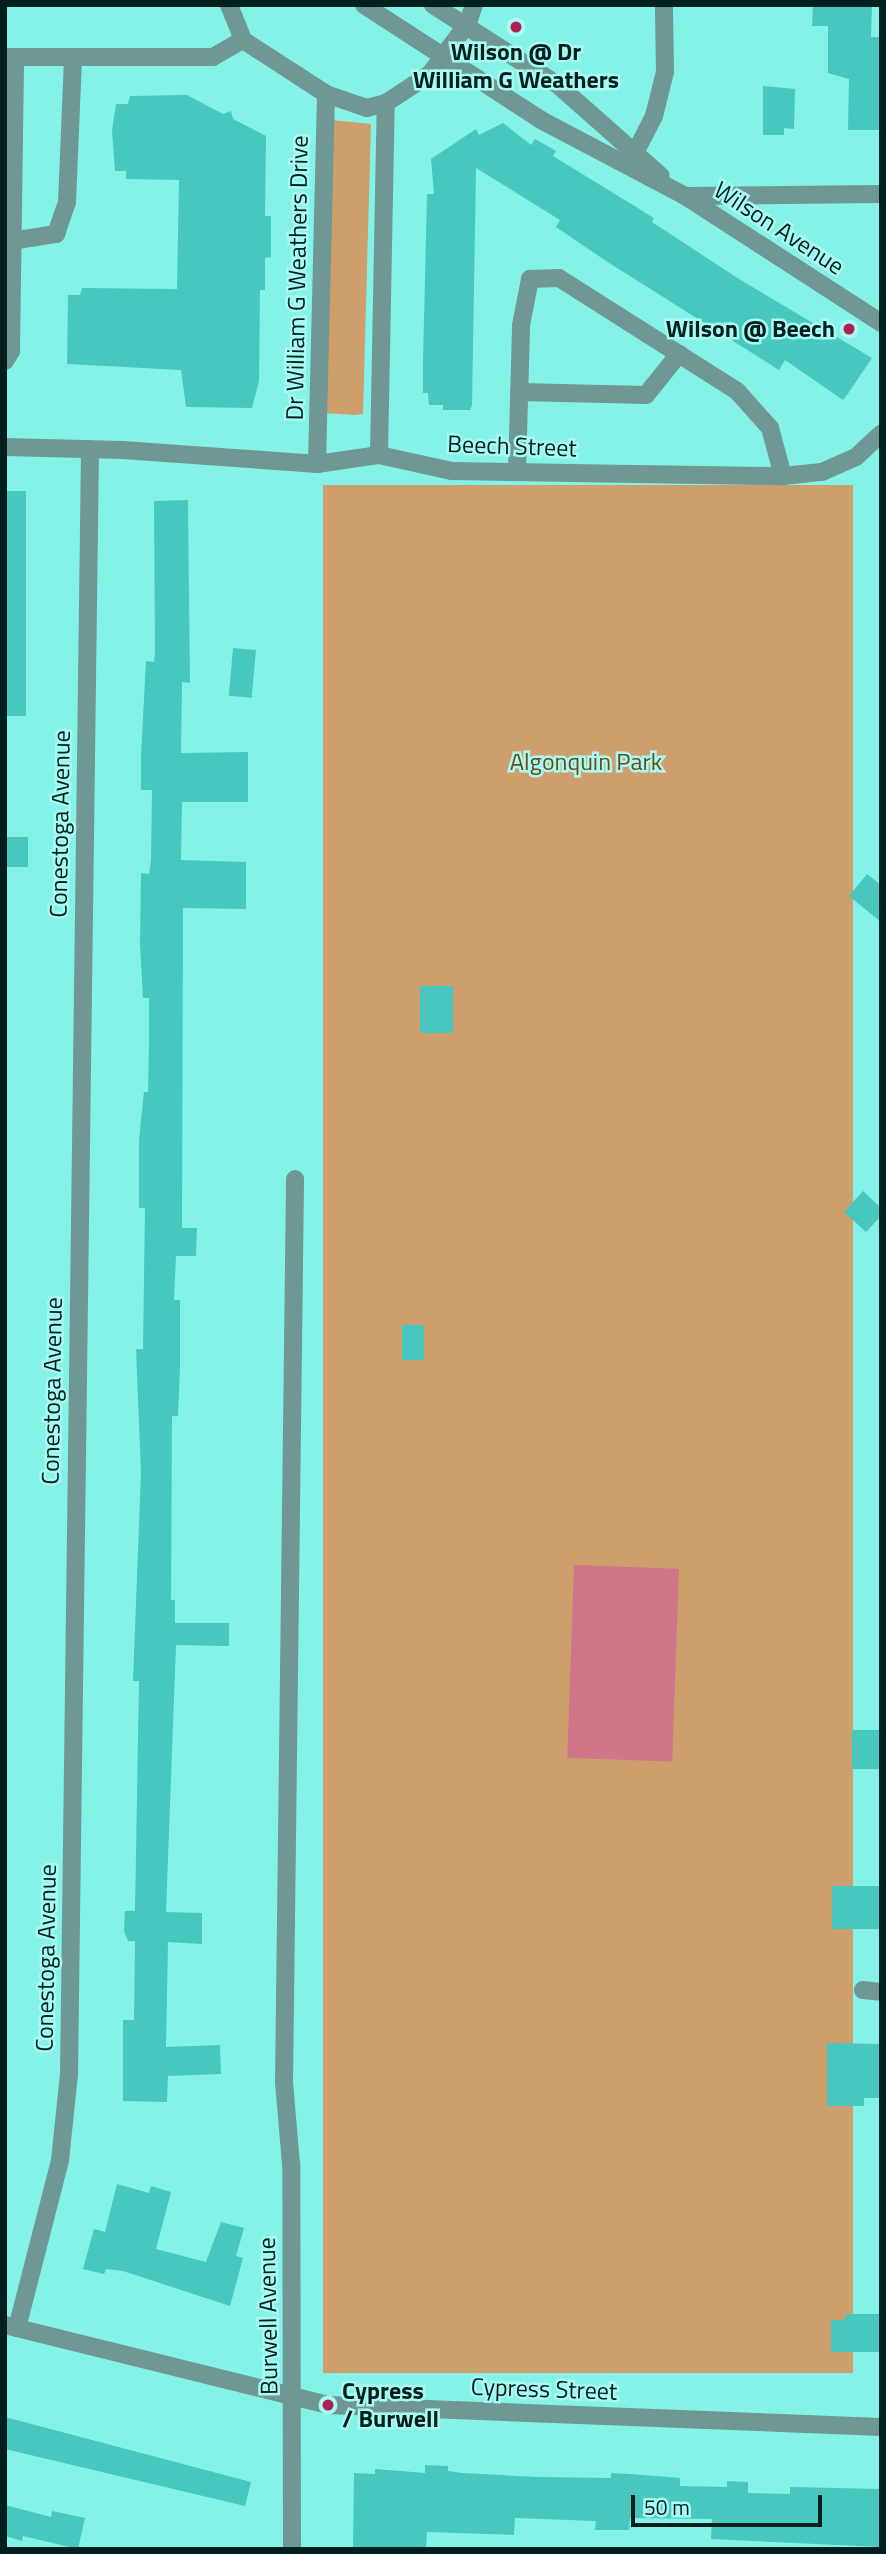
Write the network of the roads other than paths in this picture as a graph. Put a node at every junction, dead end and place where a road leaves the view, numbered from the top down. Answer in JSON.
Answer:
{"nodes":[{"id":1,"x":229,"y":5,"type":"edge"},
{"id":2,"x":364,"y":5,"type":"edge"},
{"id":3,"x":433,"y":5,"type":"edge"},
{"id":4,"x":474,"y":5,"type":"edge"},
{"id":5,"x":664,"y":5,"type":"edge"},
{"id":6,"x":465,"y":26,"type":"junction"},
{"id":7,"x":243,"y":40,"type":"junction"},
{"id":8,"x":10,"y":57,"type":"edge"},
{"id":9,"x":73,"y":57,"type":"junction"},
{"id":10,"x":445,"y":58,"type":"junction"},
{"id":11,"x":326,"y":94,"type":"junction"},
{"id":12,"x":386,"y":103,"type":"junction"},
{"id":13,"x":635,"y":153,"type":"junction"},
{"id":14,"x":881,"y":194,"type":"edge"},
{"id":15,"x":685,"y":196,"type":"junction"},
{"id":16,"x":9,"y":242,"type":"edge"},
{"id":17,"x":881,"y":323,"type":"edge"},
{"id":18,"x":679,"y":354,"type":"junction"},
{"id":19,"x":5,"y":361,"type":"edge"},
{"id":20,"x":519,"y":393,"type":"junction"},
{"id":21,"x":879,"y":439,"type":"edge"},
{"id":22,"x":5,"y":447,"type":"edge"},
{"id":23,"x":90,"y":449,"type":"junction"},
{"id":24,"x":379,"y":455,"type":"junction"},
{"id":25,"x":317,"y":464,"type":"junction"},
{"id":26,"x":517,"y":472,"type":"junction"},
{"id":27,"x":783,"y":476,"type":"junction"},
{"id":28,"x":295,"y":1179,"type":"dead end"},
{"id":29,"x":11,"y":2327,"type":"edge"},
{"id":30,"x":294,"y":2399,"type":"junction"},
{"id":31,"x":881,"y":2427,"type":"edge"},
{"id":32,"x":292,"y":2549,"type":"edge"}],
"edges":[{"from":1,"to":7,"type":"street"},
{"from":2,"to":10,"type":"street","name":"Wilson Avenue"},
{"from":3,"to":6,"type":"street","name":"Wilson Avenue"},
{"from":4,"to":6,"type":"street"},
{"from":5,"to":13,"type":"street"},
{"from":6,"to":10,"type":"street"},
{"from":6,"to":13,"type":"street","name":"Wilson Avenue"},
{"from":7,"to":9,"type":"street"},
{"from":7,"to":11,"type":"street"},
{"from":8,"to":9,"type":"street"},
{"from":8,"to":16,"type":"street"},
{"from":9,"to":16,"type":"street"},
{"from":10,"to":12,"type":"street"},
{"from":10,"to":15,"type":"street","name":"Wilson Avenue"},
{"from":11,"to":12,"type":"street"},
{"from":11,"to":25,"type":"street","name":"Dr William G Weathers Drive"},
{"from":12,"to":24,"type":"street"},
{"from":13,"to":15,"type":"street","name":"Wilson Avenue"},
{"from":14,"to":15,"type":"street"},
{"from":15,"to":17,"type":"street","name":"Wilson Avenue"},
{"from":16,"to":19,"type":"street"},
{"from":18,"to":20,"type":"street"},
{"from":18,"to":20,"type":"street"},
{"from":18,"to":27,"type":"street"},
{"from":20,"to":26,"type":"street"},
{"from":21,"to":27,"type":"street","name":"Beech Street"},
{"from":22,"to":23,"type":"street","name":"Beech Street"},
{"from":23,"to":25,"type":"street","name":"Beech Street"},
{"from":23,"to":29,"type":"street","name":"Conestoga Avenue"},
{"from":24,"to":25,"type":"street","name":"Beech Street"},
{"from":24,"to":26,"type":"street","name":"Beech Street"},
{"from":26,"to":27,"type":"street","name":"Beech Street"},
{"from":28,"to":30,"type":"street","name":"Burwell Avenue"},
{"from":29,"to":30,"type":"street","name":"Cypress Street"},
{"from":30,"to":31,"type":"street","name":"Cypress Street"},
{"from":30,"to":32,"type":"street","name":"Burwell Avenue"}]}
